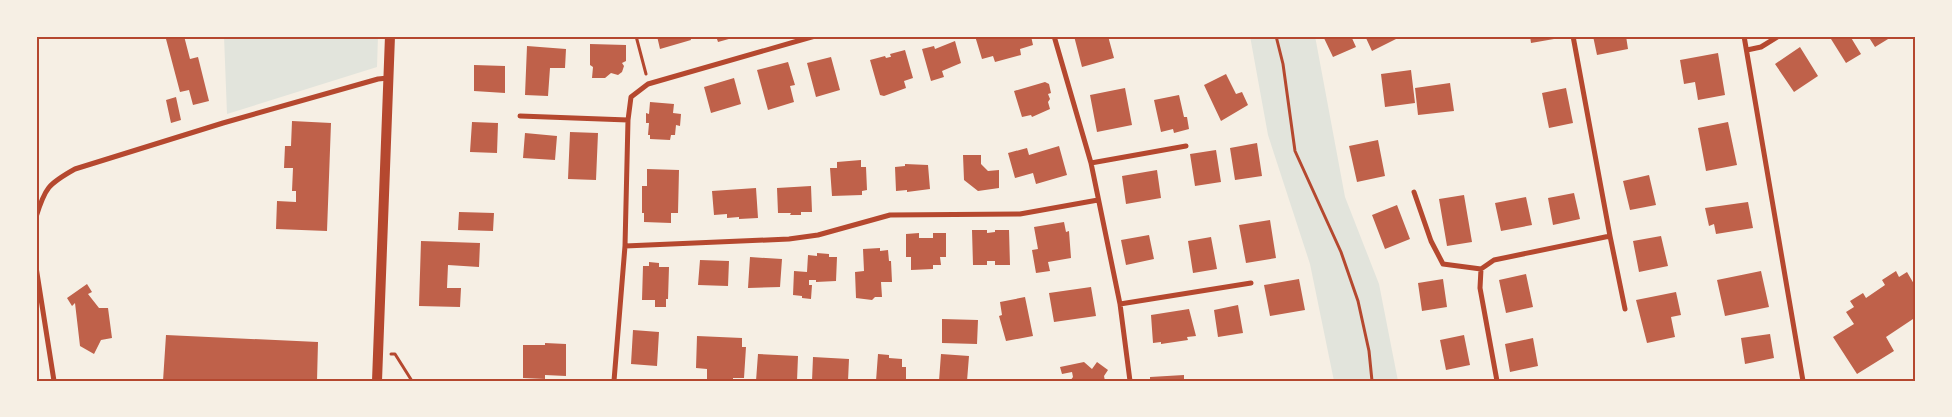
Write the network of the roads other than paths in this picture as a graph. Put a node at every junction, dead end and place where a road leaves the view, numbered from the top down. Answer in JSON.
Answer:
{"nodes":[{"id":1,"x":390,"y":36,"type":"edge"},
{"id":2,"x":815,"y":36,"type":"edge"},
{"id":3,"x":1054,"y":36,"type":"edge"},
{"id":4,"x":1573,"y":36,"type":"edge"},
{"id":5,"x":1744,"y":36,"type":"edge"},
{"id":6,"x":1779,"y":36,"type":"edge"},
{"id":7,"x":1747,"y":50,"type":"junction"},
{"id":8,"x":388,"y":78,"type":"junction"},
{"id":9,"x":520,"y":116,"type":"dead end"},
{"id":10,"x":628,"y":120,"type":"junction"},
{"id":11,"x":1186,"y":146,"type":"dead end"},
{"id":12,"x":1091,"y":163,"type":"junction"},
{"id":13,"x":1414,"y":192,"type":"dead end"},
{"id":14,"x":1098,"y":200,"type":"junction"},
{"id":15,"x":36,"y":217,"type":"edge"},
{"id":16,"x":1610,"y":236,"type":"junction"},
{"id":17,"x":625,"y":246,"type":"junction"},
{"id":18,"x":36,"y":267,"type":"edge"},
{"id":19,"x":1481,"y":269,"type":"junction"},
{"id":20,"x":1251,"y":283,"type":"dead end"},
{"id":21,"x":1120,"y":304,"type":"junction"},
{"id":22,"x":1625,"y":309,"type":"dead end"},
{"id":23,"x":54,"y":381,"type":"edge"},
{"id":24,"x":377,"y":381,"type":"edge"},
{"id":25,"x":614,"y":381,"type":"edge"},
{"id":26,"x":1130,"y":381,"type":"edge"},
{"id":27,"x":1497,"y":381,"type":"edge"},
{"id":28,"x":1802,"y":381,"type":"edge"}],
"edges":[{"from":1,"to":8,"type":"main road"},
{"from":2,"to":10,"type":"street"},
{"from":3,"to":12,"type":"street"},
{"from":4,"to":16,"type":"street"},
{"from":5,"to":7,"type":"street"},
{"from":6,"to":7,"type":"street"},
{"from":7,"to":28,"type":"street"},
{"from":8,"to":15,"type":"street"},
{"from":8,"to":24,"type":"main road"},
{"from":9,"to":10,"type":"street"},
{"from":10,"to":17,"type":"street"},
{"from":11,"to":12,"type":"street"},
{"from":12,"to":14,"type":"street"},
{"from":13,"to":19,"type":"street"},
{"from":14,"to":17,"type":"street"},
{"from":14,"to":21,"type":"street"},
{"from":16,"to":19,"type":"street"},
{"from":16,"to":22,"type":"street"},
{"from":17,"to":25,"type":"street"},
{"from":18,"to":23,"type":"street"},
{"from":19,"to":27,"type":"street"},
{"from":20,"to":21,"type":"street"},
{"from":21,"to":26,"type":"street"}]}
